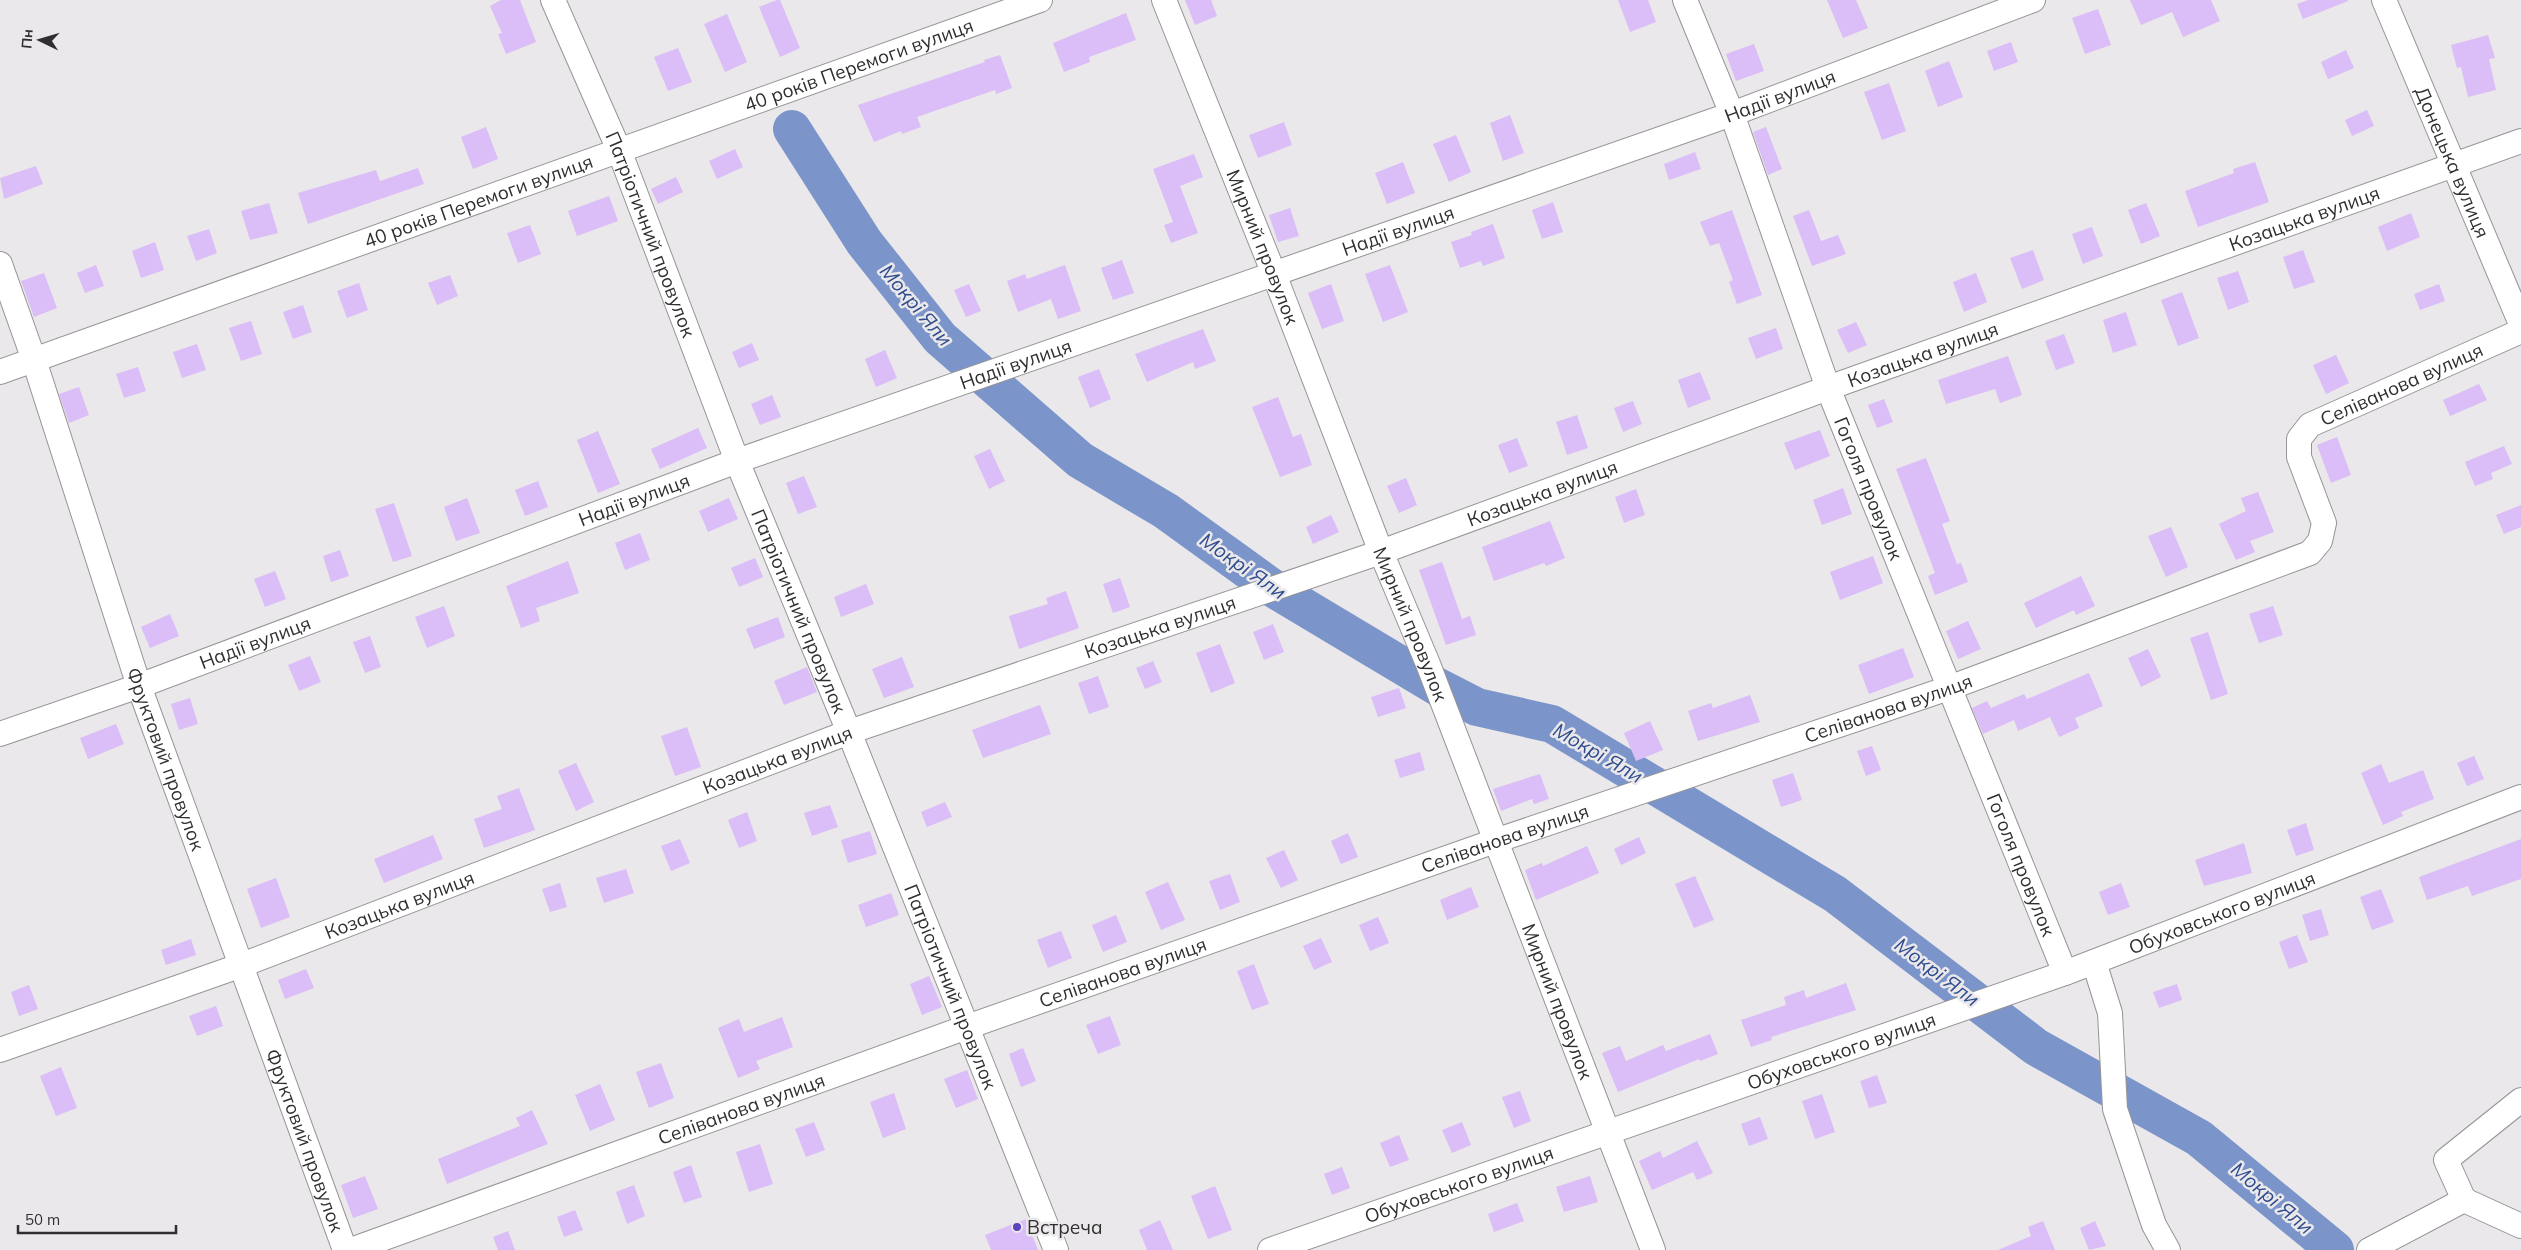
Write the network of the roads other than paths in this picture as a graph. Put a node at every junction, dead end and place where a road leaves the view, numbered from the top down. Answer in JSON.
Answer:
{"nodes":[{"id":1,"x":553,"y":0,"type":"edge"},
{"id":2,"x":1040,"y":0,"type":"edge"},
{"id":3,"x":1164,"y":0,"type":"edge"},
{"id":4,"x":1685,"y":0,"type":"edge"},
{"id":5,"x":2033,"y":0,"type":"edge"},
{"id":6,"x":2384,"y":0,"type":"edge"},
{"id":7,"x":1732,"y":114,"type":"junction"},
{"id":8,"x":2521,"y":140,"type":"edge"},
{"id":9,"x":619,"y":150,"type":"junction"},
{"id":10,"x":2454,"y":163,"type":"junction"},
{"id":11,"x":0,"y":264,"type":"edge"},
{"id":12,"x":1274,"y":274,"type":"junction"},
{"id":13,"x":2521,"y":324,"type":"edge"},
{"id":14,"x":2521,"y":331,"type":"edge"},
{"id":15,"x":34,"y":360,"type":"junction"},
{"id":16,"x":0,"y":372,"type":"edge"},
{"id":17,"x":1828,"y":388,"type":"junction"},
{"id":18,"x":737,"y":461,"type":"junction"},
{"id":19,"x":1381,"y":552,"type":"junction"},
{"id":20,"x":139,"y":686,"type":"junction"},
{"id":21,"x":1949,"y":688,"type":"junction"},
{"id":22,"x":849,"y":732,"type":"junction"},
{"id":23,"x":0,"y":734,"type":"edge"},
{"id":24,"x":2521,"y":797,"type":"edge"},
{"id":25,"x":1495,"y":842,"type":"junction"},
{"id":26,"x":2094,"y":962,"type":"junction"},
{"id":27,"x":242,"y":965,"type":"junction"},
{"id":28,"x":2065,"y":973,"type":"junction"},
{"id":29,"x":967,"y":1027,"type":"junction"},
{"id":30,"x":0,"y":1050,"type":"edge"},
{"id":31,"x":2521,"y":1100,"type":"edge"},
{"id":32,"x":1608,"y":1132,"type":"junction"},
{"id":33,"x":2464,"y":1200,"type":"junction"},
{"id":34,"x":2521,"y":1226,"type":"edge"},
{"id":35,"x":345,"y":1250,"type":"edge"},
{"id":36,"x":351,"y":1250,"type":"edge"},
{"id":37,"x":1056,"y":1250,"type":"edge"},
{"id":38,"x":1270,"y":1250,"type":"edge"},
{"id":39,"x":1653,"y":1250,"type":"edge"},
{"id":40,"x":2168,"y":1250,"type":"edge"},
{"id":41,"x":2369,"y":1250,"type":"edge"}],
"edges":[{"from":1,"to":9,"type":"street","name":"Патріотичний провулок"},
{"from":2,"to":9,"type":"street","name":"40 років Перемоги вулиця"},
{"from":3,"to":12,"type":"street","name":"Мирний провулок"},
{"from":4,"to":7,"type":"street","name":"Гоголя провулок"},
{"from":5,"to":7,"type":"street","name":"Надії вулиця"},
{"from":6,"to":10,"type":"street","name":"Донецька вулиця"},
{"from":7,"to":12,"type":"street","name":"Надії вулиця"},
{"from":7,"to":17,"type":"street","name":"Гоголя провулок"},
{"from":8,"to":10,"type":"street","name":"Козацька вулиця"},
{"from":9,"to":15,"type":"street","name":"40 років Перемоги вулиця"},
{"from":9,"to":18,"type":"street","name":"Патріотичний провулок"},
{"from":10,"to":13,"type":"street","name":"Донецька вулиця"},
{"from":10,"to":17,"type":"street","name":"Козацька вулиця"},
{"from":11,"to":15,"type":"street","name":"Фруктовий провулок"},
{"from":12,"to":18,"type":"street","name":"Надії вулиця"},
{"from":12,"to":19,"type":"street","name":"Мирний провулок"},
{"from":14,"to":21,"type":"street","name":"Селіванова вулиця"},
{"from":15,"to":16,"type":"street","name":"40 років Перемоги вулиця"},
{"from":15,"to":20,"type":"street","name":"Фруктовий провулок"},
{"from":17,"to":19,"type":"street","name":"Козацька вулиця"},
{"from":17,"to":21,"type":"street","name":"Гоголя провулок"},
{"from":18,"to":20,"type":"street","name":"Надії вулиця"},
{"from":18,"to":22,"type":"street","name":"Патріотичний провулок"},
{"from":19,"to":22,"type":"street","name":"Козацька вулиця"},
{"from":19,"to":25,"type":"street","name":"Мирний провулок"},
{"from":20,"to":23,"type":"street","name":"Надії вулиця"},
{"from":20,"to":27,"type":"street","name":"Фруктовий провулок"},
{"from":21,"to":25,"type":"street","name":"Селіванова вулиця"},
{"from":21,"to":28,"type":"street","name":"Гоголя провулок"},
{"from":22,"to":27,"type":"street","name":"Козацька вулиця"},
{"from":22,"to":29,"type":"street","name":"Патріотичний провулок"},
{"from":24,"to":26,"type":"street","name":"Обуховського вулиця"},
{"from":25,"to":29,"type":"street","name":"Селіванова вулиця"},
{"from":25,"to":32,"type":"street","name":"Мирний провулок"},
{"from":26,"to":28,"type":"street","name":"Обуховського вулиця"},
{"from":26,"to":40,"type":"street"},
{"from":27,"to":30,"type":"street","name":"Козацька вулиця"},
{"from":27,"to":35,"type":"street","name":"Фруктовий провулок"},
{"from":28,"to":32,"type":"street","name":"Обуховського вулиця"},
{"from":29,"to":36,"type":"street","name":"Селіванова вулиця"},
{"from":29,"to":37,"type":"street","name":"Патріотичний провулок"},
{"from":31,"to":33,"type":"street"},
{"from":32,"to":38,"type":"street","name":"Обуховського вулиця"},
{"from":32,"to":39,"type":"street","name":"Мирний провулок"},
{"from":33,"to":34,"type":"street"},
{"from":33,"to":41,"type":"street"}]}
